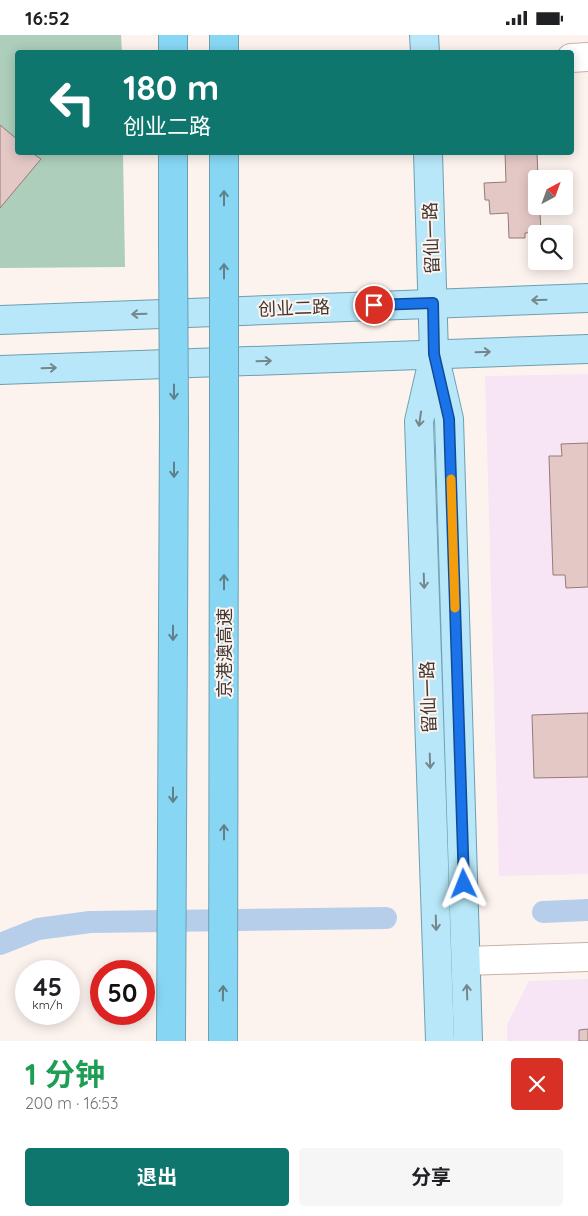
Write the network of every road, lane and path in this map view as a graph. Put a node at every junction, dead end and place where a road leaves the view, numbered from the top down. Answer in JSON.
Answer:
{"nodes":[{"id":1,"x":173,"y":35,"type":"edge"},
{"id":2,"x":224,"y":35,"type":"edge"},
{"id":3,"x":424,"y":35,"type":"edge"},
{"id":4,"x":173,"y":50,"type":"edge"},
{"id":5,"x":224,"y":50,"type":"edge"},
{"id":6,"x":425,"y":50,"type":"edge"},
{"id":7,"x":588,"y":57,"type":"edge"},
{"id":8,"x":574,"y":58,"type":"edge"},
{"id":9,"x":173,"y":155,"type":"edge"},
{"id":10,"x":224,"y":155,"type":"edge"},
{"id":11,"x":428,"y":155,"type":"edge"},
{"id":12,"x":588,"y":298,"type":"edge"},
{"id":13,"x":433,"y":303,"type":"junction"},
{"id":14,"x":0,"y":320,"type":"edge"},
{"id":15,"x":588,"y":349,"type":"edge"},
{"id":16,"x":434,"y":354,"type":"junction"},
{"id":17,"x":0,"y":370,"type":"edge"},
{"id":18,"x":588,"y":957,"type":"edge"},
{"id":19,"x":466,"y":961,"type":"junction"},
{"id":20,"x":171,"y":1041,"type":"edge"},
{"id":21,"x":223,"y":1041,"type":"edge"},
{"id":22,"x":440,"y":1041,"type":"edge"},
{"id":23,"x":468,"y":1041,"type":"edge"}],
"edges":[{"from":1,"to":4,"type":"highway"},
{"from":2,"to":5,"type":"highway"},
{"from":3,"to":6,"type":"main road"},
{"from":7,"to":8,"type":"street"},
{"from":9,"to":20,"type":"highway","one_way":true,"bridge":true},
{"from":21,"to":10,"type":"highway","name":"京港澳高速","one_way":true,"bridge":true},
{"from":11,"to":13,"type":"main road","name":"留仙一路"},
{"from":12,"to":13,"type":"main road","name":"创业二路","one_way":true},
{"from":13,"to":14,"type":"main road","name":"创业二路","one_way":true},
{"from":13,"to":16,"type":"main road","name":"留仙一路"},
{"from":16,"to":15,"type":"main road","one_way":true},
{"from":17,"to":16,"type":"main road","one_way":true},
{"from":16,"to":19,"type":"main road","name":"留仙一路"},
{"from":16,"to":22,"type":"main road","name":"留仙一路","one_way":true},
{"from":18,"to":19,"type":"street"},
{"from":23,"to":19,"type":"main road","name":"留仙一路","one_way":true}]}
